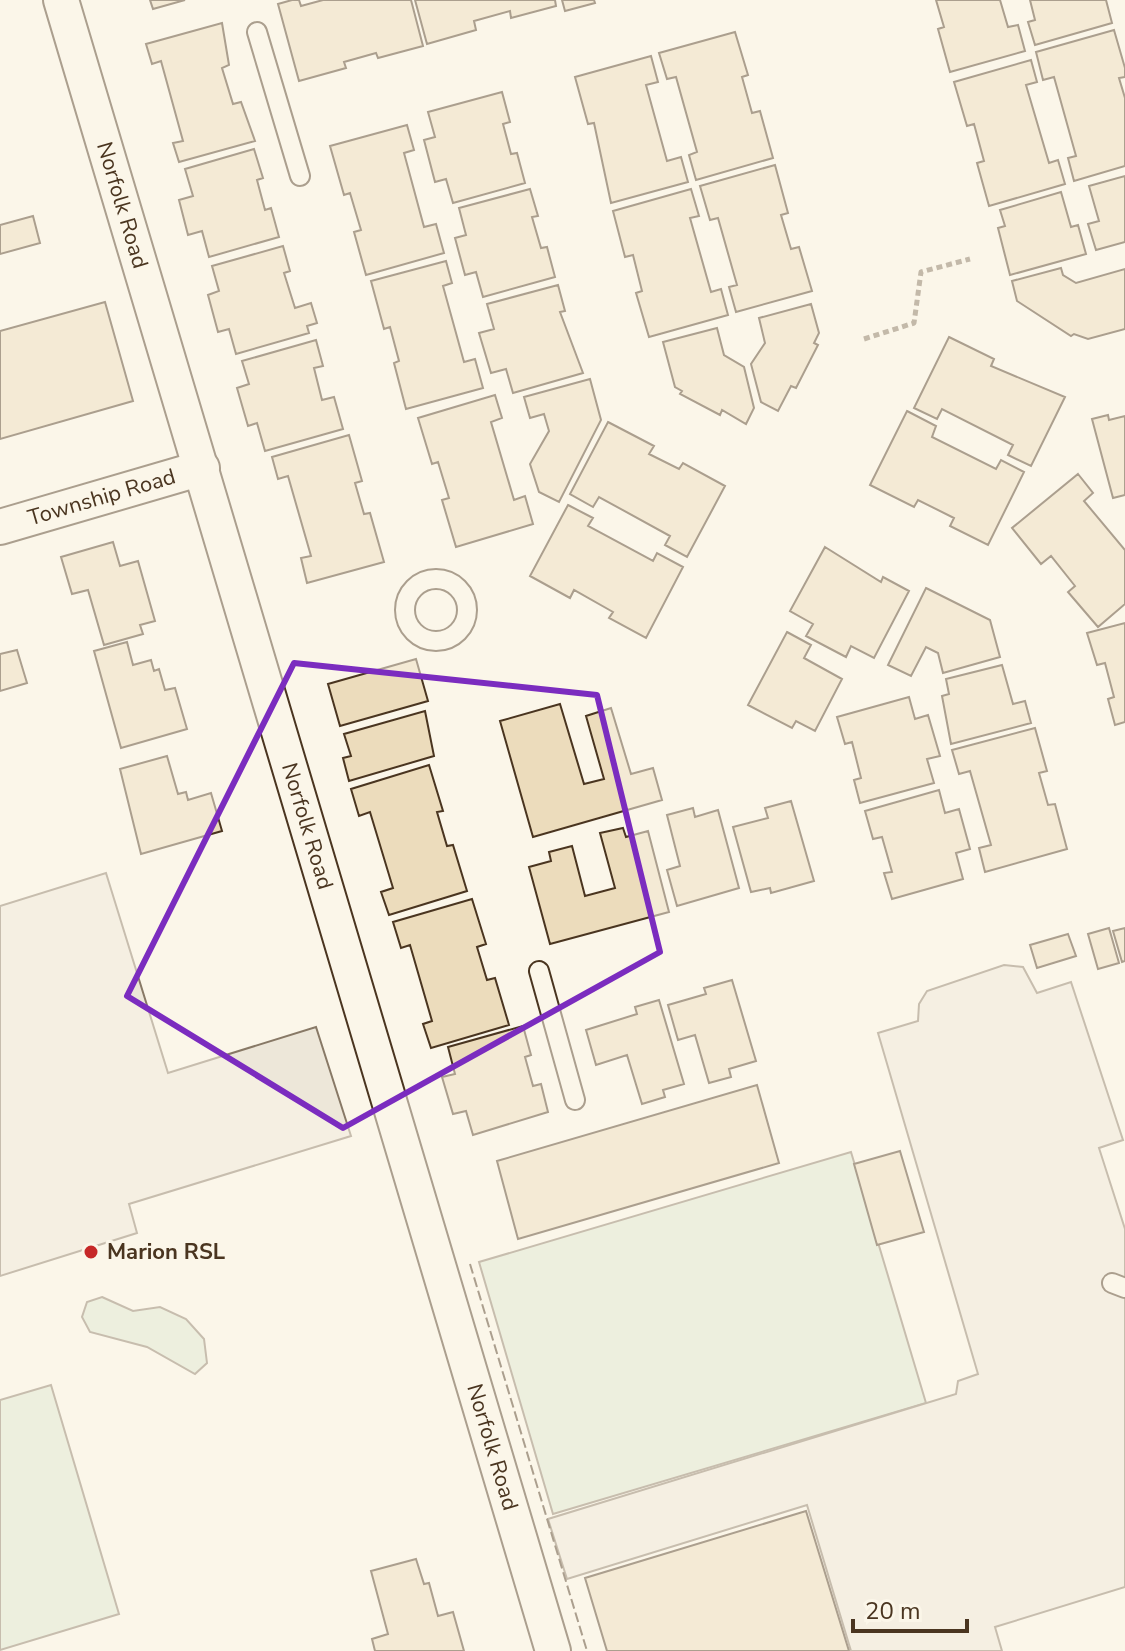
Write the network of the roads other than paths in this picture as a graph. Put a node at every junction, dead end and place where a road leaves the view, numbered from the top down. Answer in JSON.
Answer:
{"nodes":[{"id":1,"x":61,"y":0,"type":"edge"},
{"id":2,"x":257,"y":32,"type":"dead end"},
{"id":3,"x":300,"y":176,"type":"dead end"},
{"id":4,"x":202,"y":468,"type":"junction"},
{"id":5,"x":0,"y":527,"type":"edge"},
{"id":6,"x":539,"y":971,"type":"dead end"},
{"id":7,"x":575,"y":1100,"type":"dead end"},
{"id":8,"x":553,"y":1651,"type":"edge"}],
"edges":[{"from":1,"to":4,"type":"street","name":"Norfolk Road"},
{"from":2,"to":3,"type":"lane"},
{"from":4,"to":5,"type":"street","name":"Township Road"},
{"from":4,"to":8,"type":"street","name":"Norfolk Road"},
{"from":6,"to":7,"type":"lane"}]}
